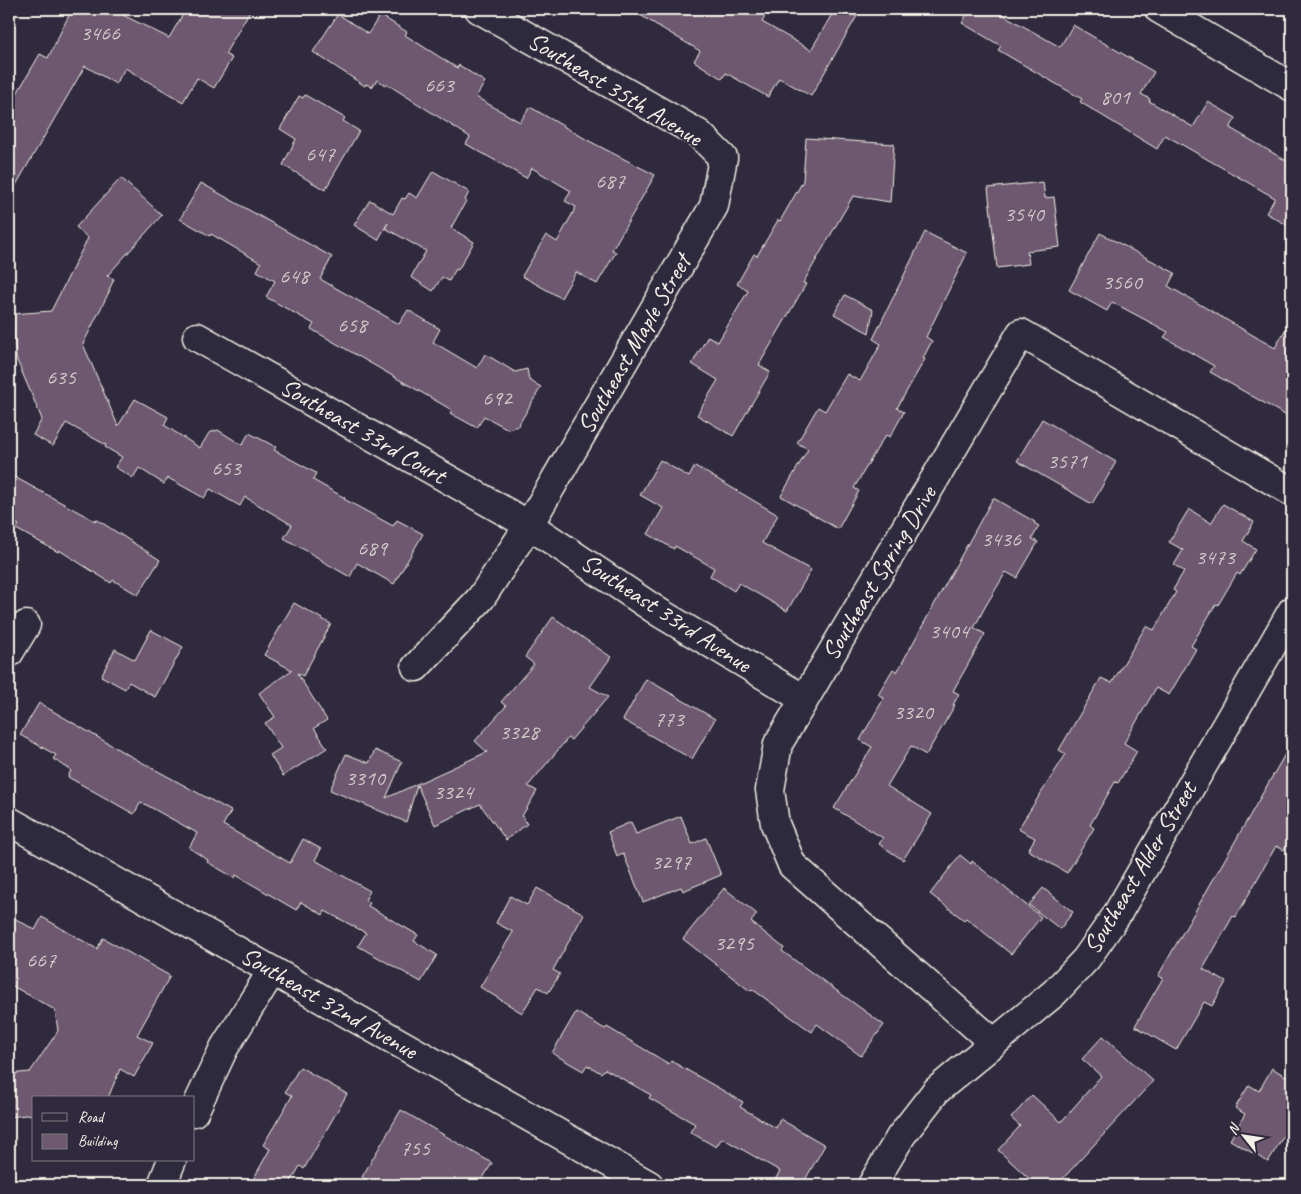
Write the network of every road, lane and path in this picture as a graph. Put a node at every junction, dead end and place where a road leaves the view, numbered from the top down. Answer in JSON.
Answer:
{"nodes":[{"id":1,"x":479,"y":9,"type":"edge"},
{"id":2,"x":1158,"y":9,"type":"edge"},
{"id":3,"x":1292,"y":87,"type":"edge"},
{"id":4,"x":723,"y":158,"type":"joint"},
{"id":5,"x":197,"y":337,"type":"dead end"},
{"id":6,"x":1292,"y":492,"type":"edge"},
{"id":7,"x":529,"y":525,"type":"junction"},
{"id":8,"x":1292,"y":610,"type":"edge"},
{"id":9,"x":26,"y":624,"type":"dead end"},
{"id":10,"x":9,"y":653,"type":"edge"},
{"id":11,"x":416,"y":667,"type":"dead end"},
{"id":12,"x":804,"y":699,"type":"junction"},
{"id":13,"x":9,"y":821,"type":"edge"},
{"id":14,"x":272,"y":971,"type":"junction"},
{"id":15,"x":994,"y":1043,"type":"junction"},
{"id":16,"x":195,"y":1110,"type":"edge"},
{"id":17,"x":171,"y":1162,"type":"edge"},
{"id":18,"x":162,"y":1185,"type":"edge"},
{"id":19,"x":649,"y":1185,"type":"edge"},
{"id":20,"x":872,"y":1185,"type":"edge"}],
"edges":[{"from":1,"to":4,"type":"street","name":"Southeast 35th Avenue"},
{"from":2,"to":3,"type":"street"},
{"from":4,"to":7,"type":"street","name":"Southeast Maple Street"},
{"from":5,"to":7,"type":"street","name":"Southeast 33rd Court"},
{"from":6,"to":12,"type":"street","name":"Southeast Spring Drive"},
{"from":7,"to":11,"type":"street","name":"Southeast Maple Street"},
{"from":7,"to":12,"type":"street","name":"Southeast 33rd Avenue"},
{"from":8,"to":15,"type":"street","name":"Southeast Alder Street"},
{"from":9,"to":10,"type":"street"},
{"from":12,"to":15,"type":"street","name":"Southeast Spring Drive"},
{"from":13,"to":14,"type":"street","name":"Southeast 32nd Avenue"},
{"from":14,"to":16,"type":"street"},
{"from":14,"to":19,"type":"street","name":"Southeast 32nd Avenue"},
{"from":15,"to":20,"type":"street","name":"Southeast Alder Street"},
{"from":17,"to":18,"type":"street"}]}
